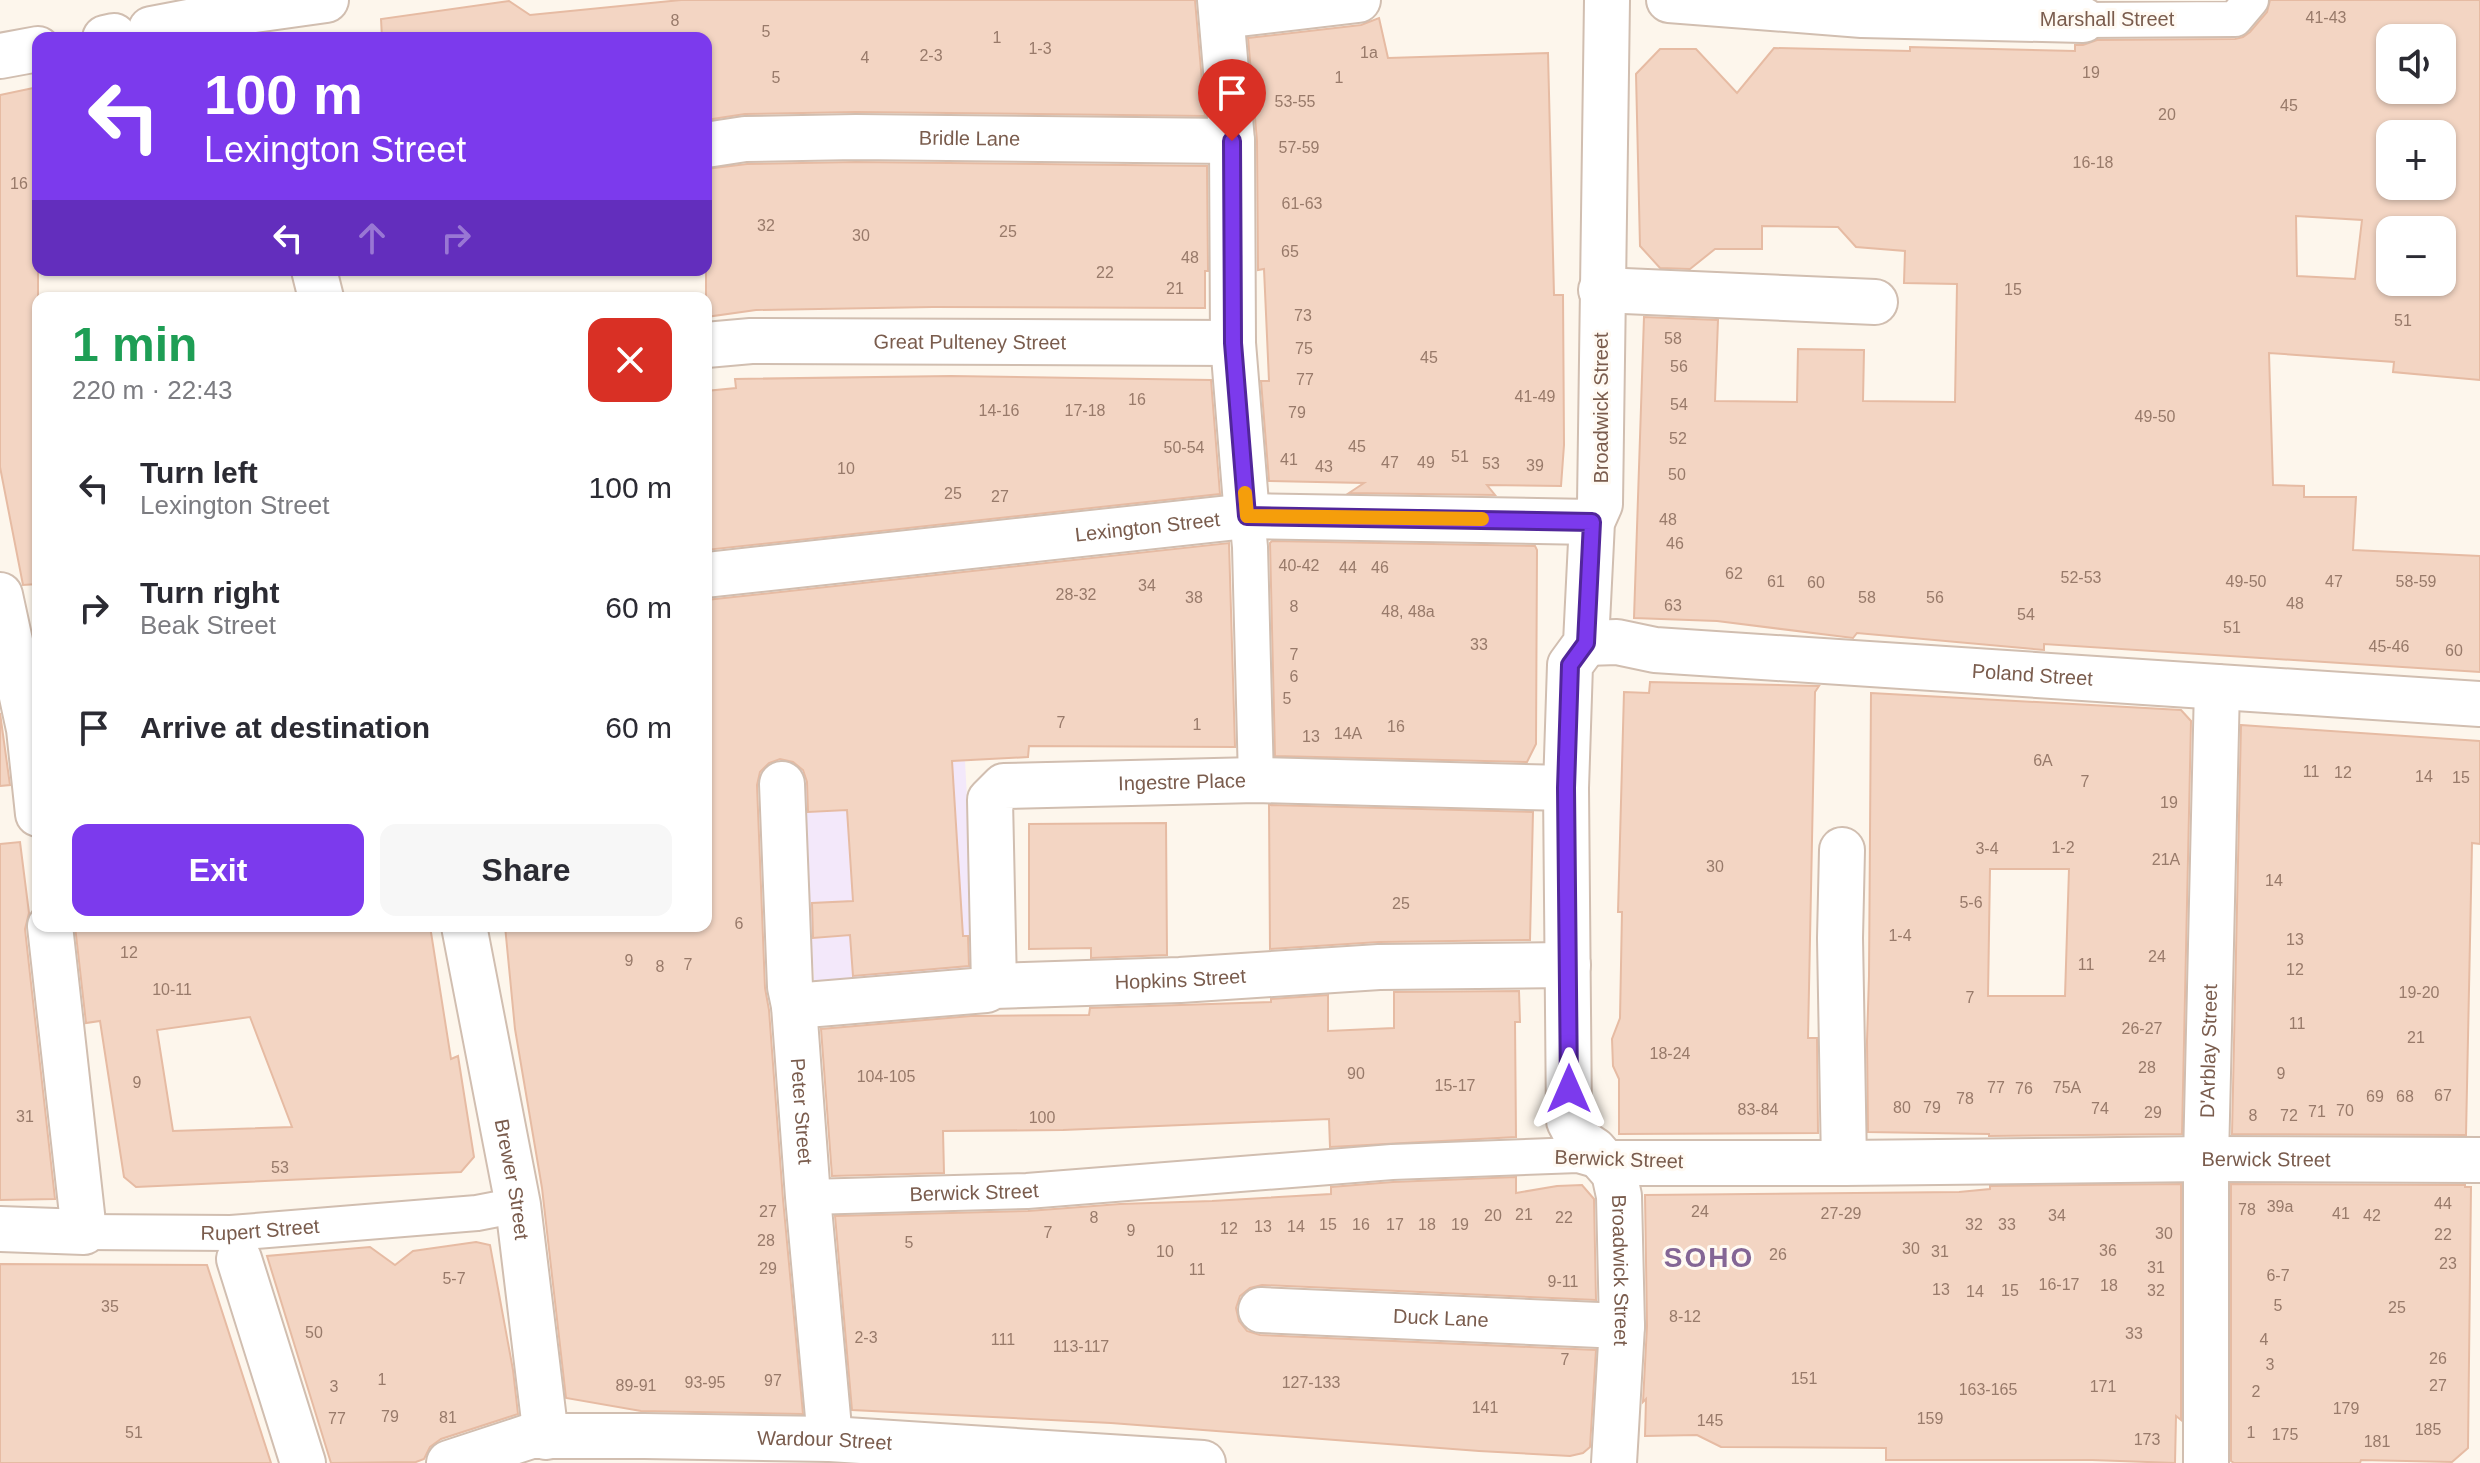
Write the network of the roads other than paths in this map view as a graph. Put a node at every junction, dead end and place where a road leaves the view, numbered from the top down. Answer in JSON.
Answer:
{"nodes":[{"id":1,"x":326,"y":0,"type":"edge"},
{"id":2,"x":1358,"y":0,"type":"edge"},
{"id":3,"x":1607,"y":0,"type":"edge"},
{"id":4,"x":1669,"y":0,"type":"edge"},
{"id":5,"x":2251,"y":2,"type":"edge"},
{"id":6,"x":1221,"y":8,"type":"edge"},
{"id":7,"x":1864,"y":8,"type":"edge"},
{"id":8,"x":248,"y":16,"type":"edge"},
{"id":9,"x":2083,"y":20,"type":"joint"},
{"id":10,"x":143,"y":32,"type":"edge"},
{"id":11,"x":32,"y":50,"type":"edge"},
{"id":12,"x":0,"y":56,"type":"edge"},
{"id":13,"x":1232,"y":141,"type":"junction"},
{"id":14,"x":712,"y":144,"type":"edge"},
{"id":15,"x":1601,"y":290,"type":"junction"},
{"id":16,"x":1875,"y":302,"type":"dead end"},
{"id":17,"x":1233,"y":343,"type":"junction"},
{"id":18,"x":712,"y":344,"type":"edge"},
{"id":19,"x":1247,"y":516,"type":"junction"},
{"id":20,"x":1592,"y":522,"type":"junction"},
{"id":21,"x":712,"y":574,"type":"edge"},
{"id":22,"x":0,"y":595,"type":"edge"},
{"id":23,"x":1586,"y":643,"type":"junction"},
{"id":24,"x":2217,"y":687,"type":"junction"},
{"id":25,"x":2480,"y":704,"type":"edge"},
{"id":26,"x":22,"y":730,"type":"edge"},
{"id":27,"x":1256,"y":780,"type":"junction"},
{"id":28,"x":32,"y":782,"type":"edge"},
{"id":29,"x":782,"y":784,"type":"dead end"},
{"id":30,"x":1566,"y":788,"type":"junction"},
{"id":31,"x":1842,"y":850,"type":"dead end"},
{"id":32,"x":51,"y":932,"type":"edge"},
{"id":33,"x":465,"y":932,"type":"edge"},
{"id":34,"x":1568,"y":965,"type":"junction"},
{"id":35,"x":994,"y":986,"type":"junction"},
{"id":36,"x":794,"y":1006,"type":"junction"},
{"id":37,"x":2206,"y":1159,"type":"junction"},
{"id":38,"x":2480,"y":1160,"type":"edge"},
{"id":39,"x":1606,"y":1163,"type":"junction"},
{"id":40,"x":1844,"y":1163,"type":"junction"},
{"id":41,"x":808,"y":1197,"type":"junction"},
{"id":42,"x":518,"y":1205,"type":"junction"},
{"id":43,"x":0,"y":1229,"type":"edge"},
{"id":44,"x":84,"y":1232,"type":"junction"},
{"id":45,"x":235,"y":1246,"type":"junction"},
{"id":46,"x":1261,"y":1310,"type":"dead end"},
{"id":47,"x":1622,"y":1326,"type":"junction"},
{"id":48,"x":546,"y":1437,"type":"junction"},
{"id":49,"x":837,"y":1447,"type":"edge"},
{"id":50,"x":303,"y":1463,"type":"edge"},
{"id":51,"x":449,"y":1463,"type":"edge"},
{"id":52,"x":1203,"y":1463,"type":"edge"},
{"id":53,"x":1614,"y":1463,"type":"edge"},
{"id":54,"x":2206,"y":1463,"type":"edge"}],
"edges":[{"from":1,"to":8,"type":"street"},
{"from":2,"to":6,"type":"street"},
{"from":3,"to":15,"type":"street","name":"Broadwick Street"},
{"from":4,"to":7,"type":"street","name":"Marshall Street"},
{"from":5,"to":9,"type":"street","name":"Marshall Street"},
{"from":6,"to":13,"type":"street"},
{"from":7,"to":9,"type":"street","name":"Marshall Street"},
{"from":8,"to":10,"type":"street"},
{"from":11,"to":12,"type":"street"},
{"from":13,"to":14,"type":"street","name":"Bridle Lane"},
{"from":13,"to":17,"type":"street"},
{"from":15,"to":16,"type":"street"},
{"from":15,"to":20,"type":"street","name":"Broadwick Street"},
{"from":17,"to":18,"type":"street","name":"Great Pulteney Street"},
{"from":17,"to":19,"type":"street"},
{"from":19,"to":20,"type":"street","name":"Lexington Street"},
{"from":19,"to":21,"type":"street","name":"Lexington Street"},
{"from":19,"to":27,"type":"street"},
{"from":20,"to":23,"type":"street","name":"Broadwick Street"},
{"from":22,"to":26,"type":"street"},
{"from":23,"to":24,"type":"street","name":"Poland Street"},
{"from":23,"to":30,"type":"street","name":"Broadwick Street"},
{"from":24,"to":25,"type":"street","name":"Poland Street"},
{"from":24,"to":37,"type":"street","name":"D'Arblay Street"},
{"from":26,"to":28,"type":"street"},
{"from":27,"to":30,"type":"street","name":"Ingestre Place"},
{"from":27,"to":35,"type":"street","name":"Ingestre Place"},
{"from":29,"to":36,"type":"street","name":"Peter Street"},
{"from":30,"to":34,"type":"street","name":"Broadwick Street"},
{"from":31,"to":40,"type":"street"},
{"from":32,"to":44,"type":"street"},
{"from":33,"to":42,"type":"street","name":"Brewer Street"},
{"from":34,"to":35,"type":"street","name":"Hopkins Street"},
{"from":34,"to":39,"type":"street","name":"Broadwick Street"},
{"from":35,"to":36,"type":"street","name":"Hopkins Street"},
{"from":36,"to":41,"type":"street","name":"Peter Street"},
{"from":37,"to":38,"type":"street","name":"Berwick Street"},
{"from":37,"to":40,"type":"street","name":"Berwick Street"},
{"from":37,"to":54,"type":"street","name":"D'Arblay Street"},
{"from":39,"to":40,"type":"street","name":"Berwick Street"},
{"from":39,"to":41,"type":"street","name":"Berwick Street"},
{"from":39,"to":47,"type":"street","name":"Broadwick Street"},
{"from":41,"to":49,"type":"street","name":"Peter Street"},
{"from":42,"to":45,"type":"street","name":"Rupert Street"},
{"from":42,"to":48,"type":"street","name":"Brewer Street"},
{"from":43,"to":44,"type":"street","name":"Rupert Street"},
{"from":44,"to":45,"type":"street","name":"Rupert Street"},
{"from":45,"to":50,"type":"street"},
{"from":46,"to":47,"type":"street","name":"Duck Lane"},
{"from":47,"to":53,"type":"street","name":"Broadwick Street"},
{"from":48,"to":49,"type":"street","name":"Wardour Street"},
{"from":48,"to":51,"type":"street","name":"Wardour Street"},
{"from":49,"to":52,"type":"street","name":"Wardour Street"}]}
